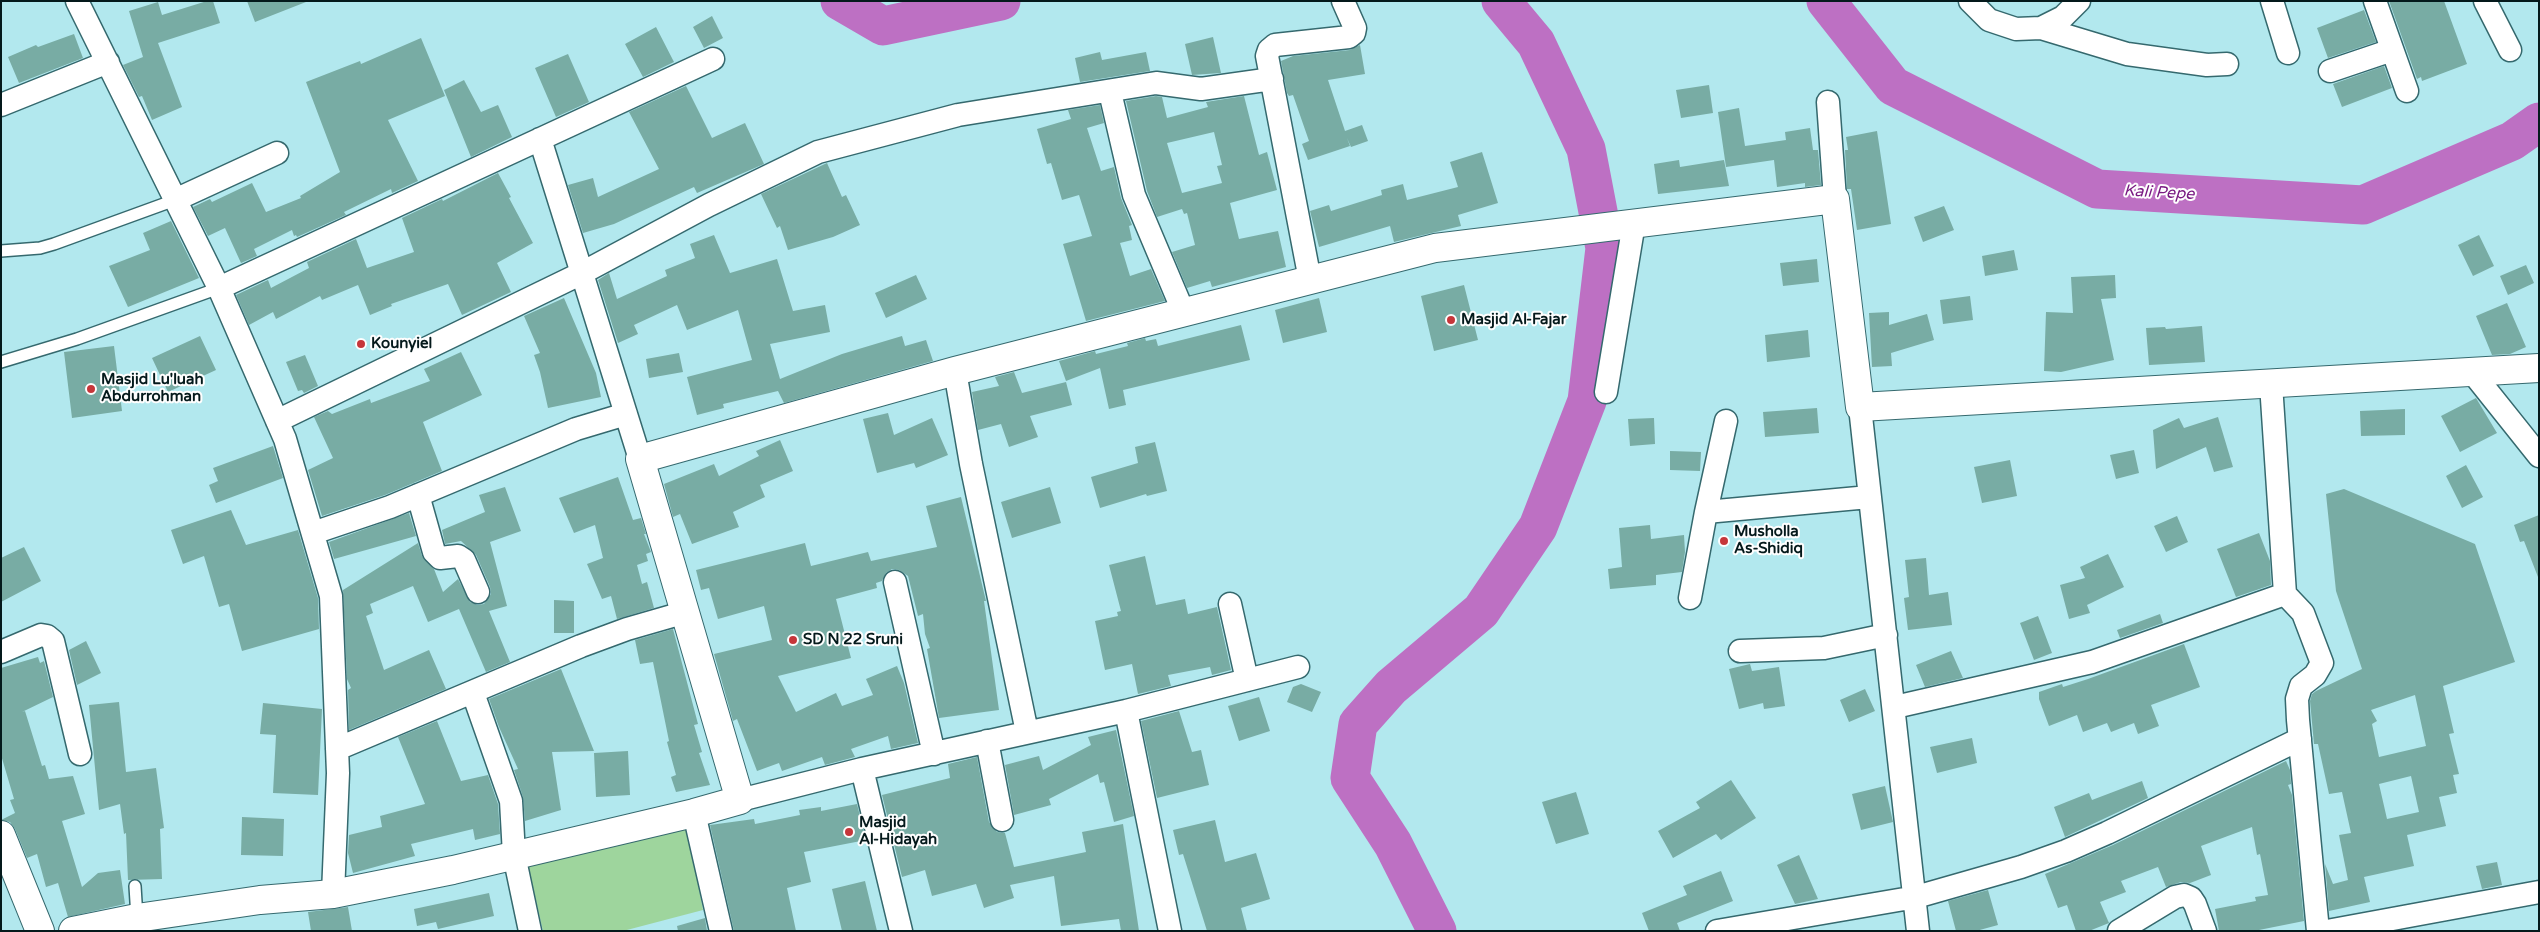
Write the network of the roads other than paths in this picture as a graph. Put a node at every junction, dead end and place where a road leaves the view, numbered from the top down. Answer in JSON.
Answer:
{"nodes":[{"id":1,"x":77,"y":1,"type":"edge"},
{"id":2,"x":1343,"y":1,"type":"edge"},
{"id":3,"x":1970,"y":1,"type":"edge"},
{"id":4,"x":2079,"y":1,"type":"edge"},
{"id":5,"x":2272,"y":1,"type":"edge"},
{"id":6,"x":2375,"y":1,"type":"edge"},
{"id":7,"x":2485,"y":1,"type":"edge"},
{"id":8,"x":2041,"y":28,"type":"junction"},
{"id":9,"x":2392,"y":50,"type":"junction"},
{"id":10,"x":2510,"y":50,"type":"dead end"},
{"id":11,"x":2288,"y":53,"type":"dead end"},
{"id":12,"x":713,"y":59,"type":"dead end"},
{"id":13,"x":2227,"y":64,"type":"dead end"},
{"id":14,"x":109,"y":66,"type":"junction"},
{"id":15,"x":2330,"y":71,"type":"dead end"},
{"id":16,"x":1272,"y":79,"type":"junction"},
{"id":17,"x":2407,"y":91,"type":"dead end"},
{"id":18,"x":1110,"y":92,"type":"junction"},
{"id":19,"x":1828,"y":102,"type":"dead end"},
{"id":20,"x":1,"y":105,"type":"edge"},
{"id":21,"x":540,"y":139,"type":"junction"},
{"id":22,"x":277,"y":153,"type":"dead end"},
{"id":23,"x":173,"y":195,"type":"junction"},
{"id":24,"x":1835,"y":198,"type":"junction"},
{"id":25,"x":1630,"y":224,"type":"junction"},
{"id":26,"x":1,"y":251,"type":"edge"},
{"id":27,"x":582,"y":273,"type":"junction"},
{"id":28,"x":1310,"y":280,"type":"junction"},
{"id":29,"x":219,"y":288,"type":"junction"},
{"id":30,"x":1183,"y":311,"type":"junction"},
{"id":31,"x":1,"y":362,"type":"edge"},
{"id":32,"x":2539,"y":368,"type":"edge"},
{"id":33,"x":955,"y":371,"type":"junction"},
{"id":34,"x":2472,"y":372,"type":"junction"},
{"id":35,"x":2272,"y":384,"type":"junction"},
{"id":36,"x":1606,"y":392,"type":"dead end"},
{"id":37,"x":1860,"y":407,"type":"junction"},
{"id":38,"x":626,"y":414,"type":"junction"},
{"id":39,"x":277,"y":421,"type":"junction"},
{"id":40,"x":1726,"y":421,"type":"dead end"},
{"id":41,"x":2539,"y":456,"type":"edge"},
{"id":42,"x":640,"y":459,"type":"junction"},
{"id":43,"x":418,"y":495,"type":"junction"},
{"id":44,"x":1869,"y":497,"type":"junction"},
{"id":45,"x":1706,"y":512,"type":"junction"},
{"id":46,"x":312,"y":533,"type":"junction"},
{"id":47,"x":895,"y":582,"type":"dead end"},
{"id":48,"x":478,"y":592,"type":"dead end"},
{"id":49,"x":2285,"y":594,"type":"junction"},
{"id":50,"x":1690,"y":598,"type":"dead end"},
{"id":51,"x":1230,"y":604,"type":"dead end"},
{"id":52,"x":686,"y":612,"type":"junction"},
{"id":53,"x":1886,"y":635,"type":"junction"},
{"id":54,"x":1740,"y":651,"type":"dead end"},
{"id":55,"x":1,"y":652,"type":"edge"},
{"id":56,"x":1298,"y":667,"type":"dead end"},
{"id":57,"x":1246,"y":680,"type":"junction"},
{"id":58,"x":473,"y":693,"type":"junction"},
{"id":59,"x":1895,"y":707,"type":"junction"},
{"id":60,"x":1126,"y":711,"type":"junction"},
{"id":61,"x":1027,"y":732,"type":"junction"},
{"id":62,"x":2300,"y":739,"type":"junction"},
{"id":63,"x":987,"y":741,"type":"junction"},
{"id":64,"x":337,"y":749,"type":"junction"},
{"id":65,"x":80,"y":754,"type":"dead end"},
{"id":66,"x":934,"y":754,"type":"junction"},
{"id":67,"x":862,"y":769,"type":"junction"},
{"id":68,"x":740,"y":800,"type":"junction"},
{"id":69,"x":694,"y":814,"type":"junction"},
{"id":70,"x":1002,"y":820,"type":"dead end"},
{"id":71,"x":1,"y":835,"type":"edge"},
{"id":72,"x":514,"y":855,"type":"junction"},
{"id":73,"x":135,"y":886,"type":"dead end"},
{"id":74,"x":2539,"y":892,"type":"edge"},
{"id":75,"x":333,"y":894,"type":"junction"},
{"id":76,"x":1916,"y":897,"type":"junction"},
{"id":77,"x":137,"y":918,"type":"junction"},
{"id":78,"x":40,"y":931,"type":"edge"},
{"id":79,"x":73,"y":931,"type":"edge"},
{"id":80,"x":530,"y":931,"type":"edge"},
{"id":81,"x":720,"y":931,"type":"edge"},
{"id":82,"x":901,"y":931,"type":"edge"},
{"id":83,"x":1170,"y":931,"type":"edge"},
{"id":84,"x":1717,"y":931,"type":"edge"},
{"id":85,"x":1918,"y":931,"type":"edge"},
{"id":86,"x":2119,"y":931,"type":"edge"},
{"id":87,"x":2205,"y":931,"type":"edge"},
{"id":88,"x":2318,"y":931,"type":"edge"},
{"id":89,"x":2327,"y":931,"type":"edge"}],
"edges":[{"from":1,"to":14,"type":"street"},
{"from":2,"to":16,"type":"street"},
{"from":3,"to":8,"type":"street"},
{"from":4,"to":8,"type":"street"},
{"from":5,"to":11,"type":"street"},
{"from":6,"to":9,"type":"street"},
{"from":7,"to":10,"type":"street"},
{"from":8,"to":13,"type":"street"},
{"from":9,"to":15,"type":"street"},
{"from":9,"to":17,"type":"street"},
{"from":12,"to":21,"type":"street"},
{"from":14,"to":20,"type":"street"},
{"from":14,"to":23,"type":"street"},
{"from":16,"to":18,"type":"street"},
{"from":16,"to":28,"type":"street"},
{"from":18,"to":27,"type":"street"},
{"from":18,"to":30,"type":"street"},
{"from":19,"to":24,"type":"street"},
{"from":21,"to":27,"type":"street"},
{"from":21,"to":29,"type":"street"},
{"from":22,"to":23,"type":"street"},
{"from":23,"to":26,"type":"lane"},
{"from":23,"to":29,"type":"street"},
{"from":24,"to":25,"type":"street"},
{"from":24,"to":37,"type":"street"},
{"from":25,"to":28,"type":"street"},
{"from":25,"to":36,"type":"street"},
{"from":27,"to":38,"type":"street"},
{"from":27,"to":39,"type":"street"},
{"from":28,"to":30,"type":"street"},
{"from":29,"to":31,"type":"lane"},
{"from":29,"to":39,"type":"street"},
{"from":30,"to":33,"type":"street"},
{"from":32,"to":34,"type":"street"},
{"from":33,"to":42,"type":"street"},
{"from":33,"to":61,"type":"street"},
{"from":34,"to":35,"type":"street"},
{"from":34,"to":41,"type":"street"},
{"from":35,"to":37,"type":"street"},
{"from":35,"to":49,"type":"street"},
{"from":37,"to":44,"type":"street"},
{"from":38,"to":42,"type":"street"},
{"from":38,"to":43,"type":"street"},
{"from":39,"to":46,"type":"street"},
{"from":40,"to":45,"type":"street"},
{"from":42,"to":52,"type":"street"},
{"from":43,"to":46,"type":"street"},
{"from":43,"to":48,"type":"street"},
{"from":44,"to":45,"type":"street"},
{"from":44,"to":53,"type":"street"},
{"from":45,"to":50,"type":"street"},
{"from":46,"to":64,"type":"street"},
{"from":47,"to":66,"type":"street"},
{"from":49,"to":59,"type":"street"},
{"from":49,"to":62,"type":"street"},
{"from":51,"to":57,"type":"street"},
{"from":52,"to":58,"type":"street"},
{"from":52,"to":68,"type":"street"},
{"from":53,"to":54,"type":"street"},
{"from":53,"to":59,"type":"street"},
{"from":55,"to":65,"type":"street"},
{"from":56,"to":57,"type":"street"},
{"from":57,"to":60,"type":"street"},
{"from":58,"to":64,"type":"street"},
{"from":58,"to":72,"type":"street"},
{"from":59,"to":76,"type":"street"},
{"from":60,"to":61,"type":"street"},
{"from":60,"to":83,"type":"street"},
{"from":61,"to":63,"type":"street"},
{"from":62,"to":76,"type":"street"},
{"from":62,"to":88,"type":"street"},
{"from":63,"to":66,"type":"street"},
{"from":63,"to":70,"type":"street"},
{"from":64,"to":75,"type":"street"},
{"from":66,"to":67,"type":"street"},
{"from":67,"to":68,"type":"street"},
{"from":67,"to":82,"type":"street"},
{"from":68,"to":69,"type":"street"},
{"from":69,"to":72,"type":"street"},
{"from":69,"to":81,"type":"street"},
{"from":71,"to":78,"type":"street"},
{"from":72,"to":75,"type":"street"},
{"from":72,"to":80,"type":"street"},
{"from":73,"to":77,"type":"lane"},
{"from":74,"to":89,"type":"street"},
{"from":75,"to":77,"type":"street"},
{"from":76,"to":84,"type":"street"},
{"from":76,"to":85,"type":"street"},
{"from":77,"to":79,"type":"street"},
{"from":86,"to":87,"type":"street"}]}
